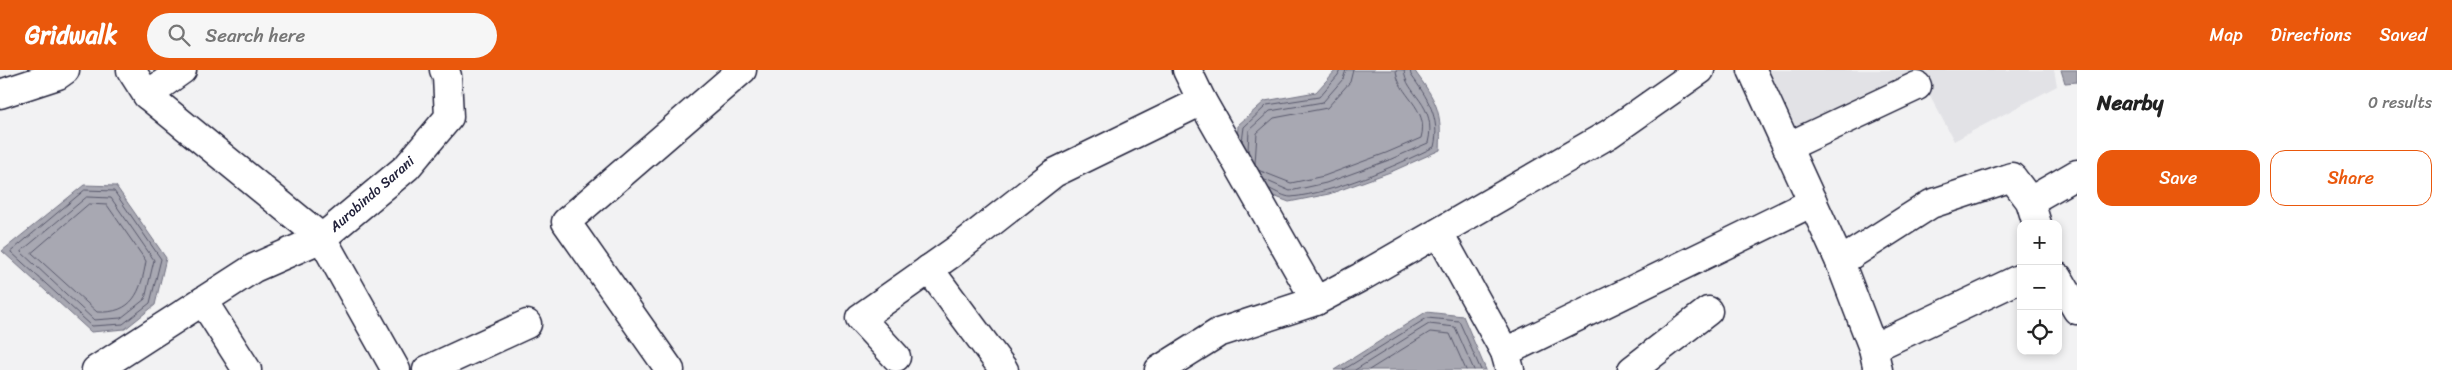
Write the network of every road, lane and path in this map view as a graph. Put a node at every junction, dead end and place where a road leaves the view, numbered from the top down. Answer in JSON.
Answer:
{"nodes":[{"id":1,"x":66,"y":70,"type":"edge"},
{"id":2,"x":132,"y":70,"type":"edge"},
{"id":3,"x":182,"y":70,"type":"edge"},
{"id":4,"x":444,"y":70,"type":"edge"},
{"id":5,"x":742,"y":70,"type":"edge"},
{"id":6,"x":1187,"y":70,"type":"edge"},
{"id":7,"x":1700,"y":70,"type":"edge"},
{"id":8,"x":1752,"y":70,"type":"edge"},
{"id":9,"x":1917,"y":86,"type":"dead end"},
{"id":10,"x":0,"y":94,"type":"edge"},
{"id":11,"x":147,"y":95,"type":"junction"},
{"id":12,"x":1202,"y":101,"type":"junction"},
{"id":13,"x":1787,"y":147,"type":"junction"},
{"id":14,"x":2077,"y":174,"type":"edge"},
{"id":15,"x":1813,"y":202,"type":"junction"},
{"id":16,"x":2034,"y":212,"type":"edge"},
{"id":17,"x":1438,"y":233,"type":"junction"},
{"id":18,"x":322,"y":238,"type":"junction"},
{"id":19,"x":1840,"y":262,"type":"junction"},
{"id":20,"x":929,"y":269,"type":"junction"},
{"id":21,"x":2017,"y":280,"type":"edge"},
{"id":22,"x":2062,"y":284,"type":"edge"},
{"id":23,"x":204,"y":301,"type":"junction"},
{"id":24,"x":1316,"y":301,"type":"junction"},
{"id":25,"x":2077,"y":310,"type":"edge"},
{"id":26,"x":1708,"y":311,"type":"dead end"},
{"id":27,"x":527,"y":324,"type":"dead end"},
{"id":28,"x":896,"y":357,"type":"dead end"},
{"id":29,"x":1876,"y":359,"type":"edge"},
{"id":30,"x":1508,"y":361,"type":"edge"},
{"id":31,"x":96,"y":370,"type":"edge"},
{"id":32,"x":247,"y":370,"type":"edge"},
{"id":33,"x":396,"y":370,"type":"edge"},
{"id":34,"x":428,"y":370,"type":"edge"},
{"id":35,"x":670,"y":370,"type":"edge"},
{"id":36,"x":1004,"y":370,"type":"edge"},
{"id":37,"x":1159,"y":370,"type":"edge"},
{"id":38,"x":1632,"y":370,"type":"edge"}],
"edges":[{"from":1,"to":10,"type":"street"},
{"from":2,"to":11,"type":"street"},
{"from":3,"to":11,"type":"street"},
{"from":4,"to":18,"type":"street","name":"Aurobindo Sarani"},
{"from":5,"to":35,"type":"street"},
{"from":6,"to":12,"type":"street"},
{"from":7,"to":17,"type":"street"},
{"from":8,"to":13,"type":"street"},
{"from":9,"to":13,"type":"street"},
{"from":11,"to":18,"type":"street"},
{"from":12,"to":20,"type":"street"},
{"from":12,"to":24,"type":"street"},
{"from":13,"to":15,"type":"street"},
{"from":14,"to":16,"type":"street"},
{"from":15,"to":19,"type":"street"},
{"from":15,"to":30,"type":"street"},
{"from":16,"to":19,"type":"street"},
{"from":17,"to":24,"type":"street"},
{"from":17,"to":30,"type":"street"},
{"from":18,"to":23,"type":"street"},
{"from":18,"to":33,"type":"street","name":"Aurobindo Sarani"},
{"from":19,"to":29,"type":"street"},
{"from":20,"to":28,"type":"street"},
{"from":20,"to":36,"type":"street"},
{"from":21,"to":29,"type":"street"},
{"from":22,"to":25,"type":"street"},
{"from":23,"to":31,"type":"street"},
{"from":23,"to":32,"type":"street"},
{"from":24,"to":37,"type":"street"},
{"from":26,"to":38,"type":"street"},
{"from":27,"to":34,"type":"street"}]}
